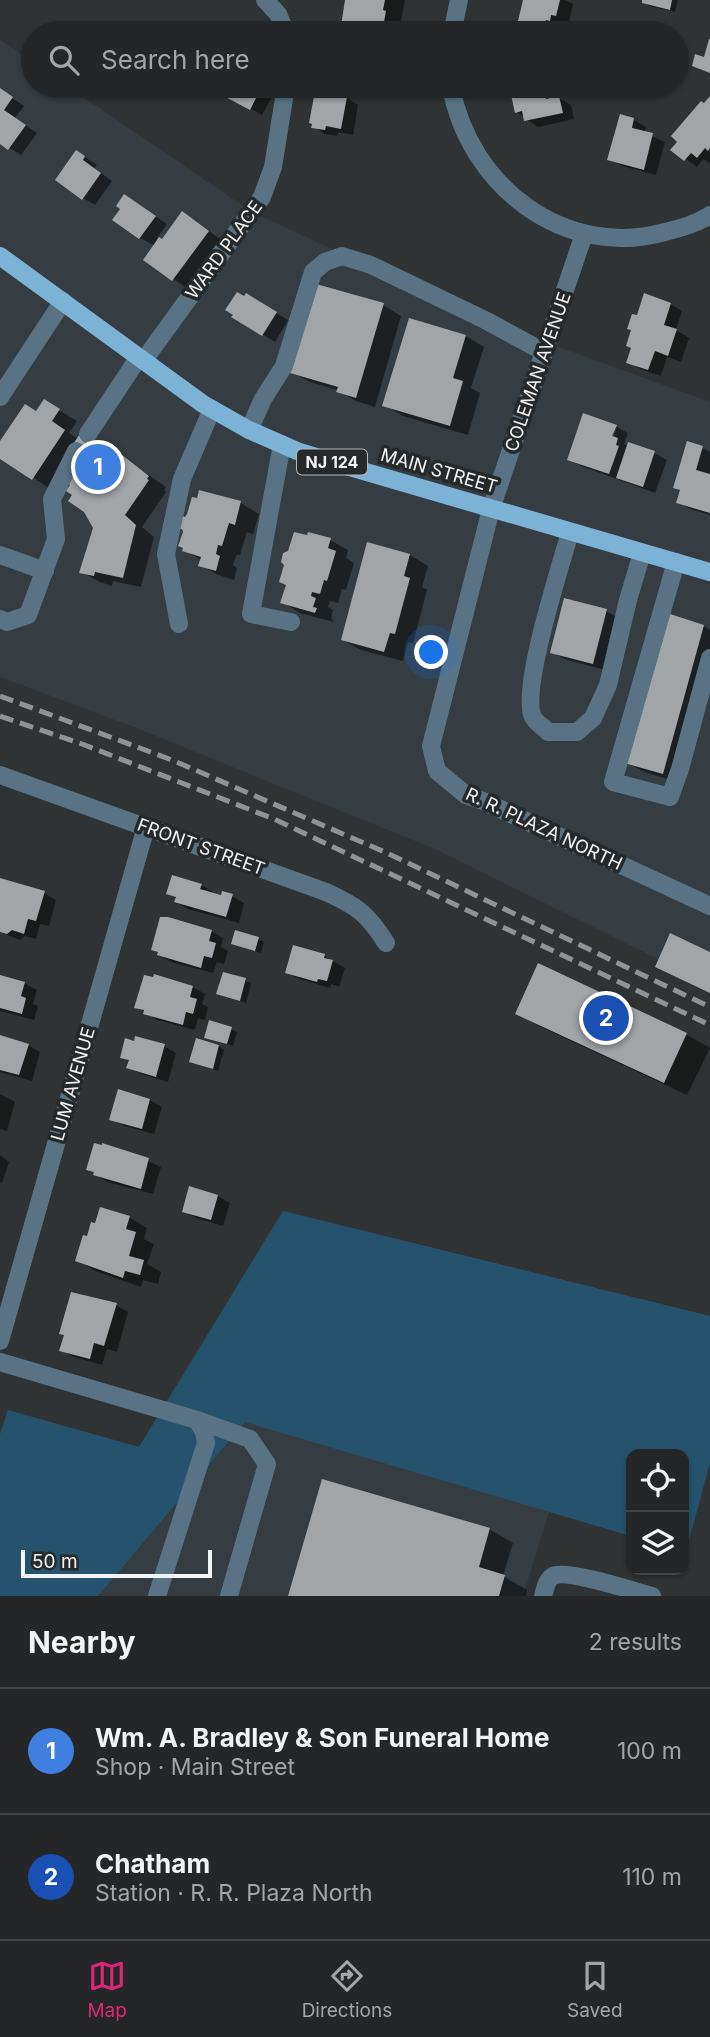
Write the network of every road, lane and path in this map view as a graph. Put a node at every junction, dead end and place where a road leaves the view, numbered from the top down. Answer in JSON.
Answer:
{"nodes":[{"id":1,"x":265,"y":0,"type":"edge"},
{"id":2,"x":460,"y":0,"type":"edge"},
{"id":3,"x":281,"y":21,"type":"edge"},
{"id":4,"x":455,"y":21,"type":"edge"},
{"id":5,"x":284,"y":98,"type":"edge"},
{"id":6,"x":454,"y":98,"type":"edge"},
{"id":7,"x":710,"y":215,"type":"edge"},
{"id":8,"x":584,"y":234,"type":"junction"},
{"id":9,"x":0,"y":256,"type":"edge"},
{"id":10,"x":63,"y":301,"type":"junction"},
{"id":11,"x":544,"y":352,"type":"junction"},
{"id":12,"x":141,"y":359,"type":"junction"},
{"id":13,"x":0,"y":397,"type":"edge"},
{"id":14,"x":212,"y":410,"type":"junction"},
{"id":15,"x":249,"y":430,"type":"junction"},
{"id":16,"x":88,"y":435,"type":"dead end"},
{"id":17,"x":282,"y":444,"type":"junction"},
{"id":18,"x":76,"y":451,"type":"dead end"},
{"id":19,"x":491,"y":509,"type":"junction"},
{"id":20,"x":570,"y":531,"type":"junction"},
{"id":21,"x":642,"y":553,"type":"junction"},
{"id":22,"x":0,"y":555,"type":"edge"},
{"id":23,"x":676,"y":562,"type":"junction"},
{"id":24,"x":45,"y":570,"type":"junction"},
{"id":25,"x":710,"y":572,"type":"edge"},
{"id":26,"x":4,"y":621,"type":"edge"},
{"id":27,"x":291,"y":622,"type":"dead end"},
{"id":28,"x":179,"y":624,"type":"dead end"},
{"id":29,"x":710,"y":658,"type":"edge"},
{"id":30,"x":0,"y":775,"type":"edge"},
{"id":31,"x":146,"y":827,"type":"junction"},
{"id":32,"x":710,"y":906,"type":"edge"},
{"id":33,"x":386,"y":943,"type":"dead end"},
{"id":34,"x":0,"y":1341,"type":"edge"},
{"id":35,"x":0,"y":1362,"type":"edge"},
{"id":36,"x":197,"y":1420,"type":"junction"},
{"id":37,"x":618,"y":1592,"type":"edge"},
{"id":38,"x":157,"y":1596,"type":"edge"},
{"id":39,"x":229,"y":1596,"type":"edge"},
{"id":40,"x":543,"y":1596,"type":"edge"},
{"id":41,"x":652,"y":1596,"type":"edge"}],
"edges":[{"from":1,"to":3,"type":"street"},
{"from":2,"to":4,"type":"street"},
{"from":5,"to":12,"type":"street","name":"WARD PLACE"},
{"from":6,"to":8,"type":"street"},
{"from":7,"to":8,"type":"street"},
{"from":8,"to":11,"type":"street","name":"COLEMAN AVENUE"},
{"from":9,"to":10,"type":"main road","name":"MAIN STREET","number":"NJ 124"},
{"from":10,"to":12,"type":"main road","name":"MAIN STREET","number":"NJ 124"},
{"from":10,"to":13,"type":"street"},
{"from":11,"to":15,"type":"street"},
{"from":11,"to":19,"type":"street","name":"COLEMAN AVENUE"},
{"from":12,"to":14,"type":"main road","name":"MAIN STREET","number":"NJ 124"},
{"from":12,"to":16,"type":"street","name":"WARD PLACE"},
{"from":14,"to":15,"type":"main road","name":"MAIN STREET","number":"NJ 124"},
{"from":14,"to":28,"type":"street"},
{"from":15,"to":17,"type":"main road","name":"MAIN STREET","number":"NJ 124"},
{"from":17,"to":19,"type":"main road","name":"MAIN STREET","number":"NJ 124"},
{"from":17,"to":27,"type":"street"},
{"from":18,"to":24,"type":"street"},
{"from":19,"to":20,"type":"main road","name":"MAIN STREET","number":"NJ 124"},
{"from":19,"to":32,"type":"street","name":"R. R. PLAZA NORTH"},
{"from":20,"to":21,"type":"main road","name":"MAIN STREET","number":"NJ 124"},
{"from":20,"to":21,"type":"street"},
{"from":21,"to":23,"type":"main road","name":"MAIN STREET","number":"NJ 124"},
{"from":22,"to":24,"type":"street"},
{"from":23,"to":25,"type":"main road","name":"MAIN STREET","number":"NJ 124"},
{"from":23,"to":29,"type":"street"},
{"from":24,"to":26,"type":"street"},
{"from":30,"to":31,"type":"street","name":"FRONT STREET"},
{"from":31,"to":33,"type":"street","name":"FRONT STREET"},
{"from":31,"to":34,"type":"street","name":"LUM AVENUE"},
{"from":35,"to":36,"type":"street"},
{"from":36,"to":38,"type":"street"},
{"from":36,"to":39,"type":"street"},
{"from":37,"to":40,"type":"street"},
{"from":37,"to":41,"type":"street"}]}
